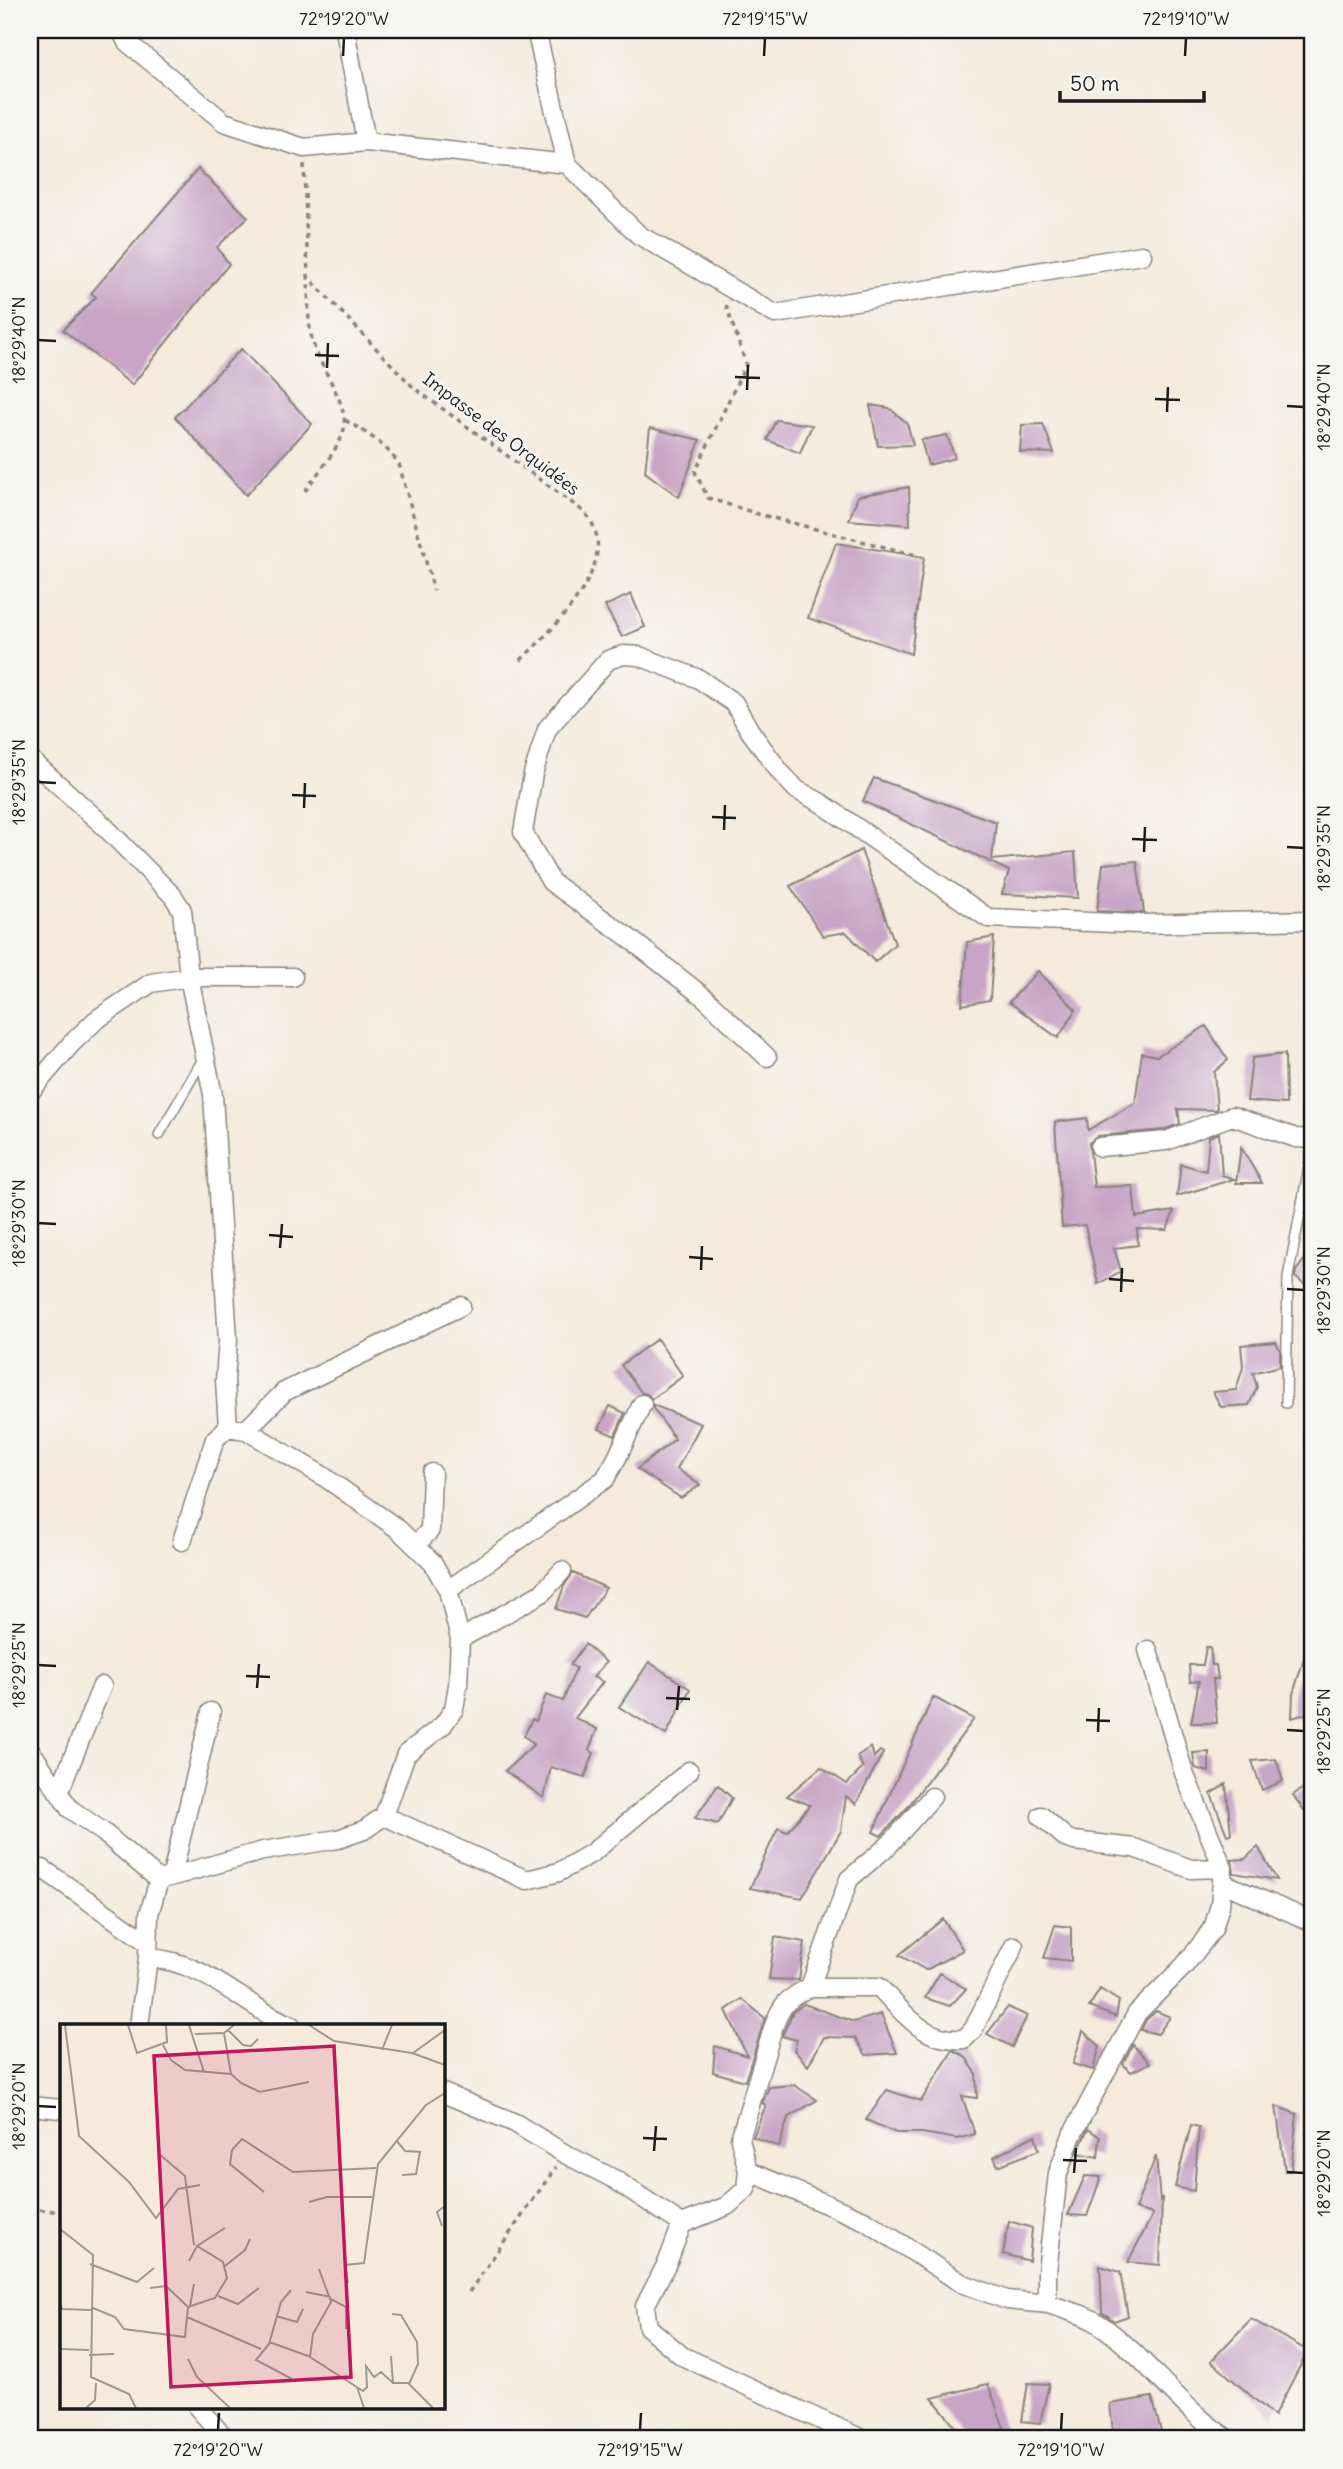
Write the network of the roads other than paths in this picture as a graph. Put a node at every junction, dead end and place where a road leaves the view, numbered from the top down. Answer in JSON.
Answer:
{"nodes":[{"id":1,"x":121,"y":30,"type":"edge"},
{"id":2,"x":345,"y":30,"type":"edge"},
{"id":3,"x":536,"y":30,"type":"edge"},
{"id":4,"x":366,"y":142,"type":"junction"},
{"id":5,"x":567,"y":164,"type":"junction"},
{"id":6,"x":1142,"y":256,"type":"dead end"},
{"id":7,"x":30,"y":759,"type":"edge"},
{"id":8,"x":1313,"y":920,"type":"edge"},
{"id":9,"x":189,"y":977,"type":"junction"},
{"id":10,"x":293,"y":977,"type":"dead end"},
{"id":11,"x":206,"y":1055,"type":"junction"},
{"id":12,"x":767,"y":1057,"type":"dead end"},
{"id":13,"x":30,"y":1092,"type":"edge"},
{"id":14,"x":159,"y":1135,"type":"dead end"},
{"id":15,"x":1313,"y":1139,"type":"edge"},
{"id":16,"x":1313,"y":1146,"type":"edge"},
{"id":17,"x":1100,"y":1147,"type":"dead end"},
{"id":18,"x":461,"y":1306,"type":"dead end"},
{"id":19,"x":1286,"y":1403,"type":"dead end"},
{"id":20,"x":642,"y":1404,"type":"dead end"},
{"id":21,"x":228,"y":1427,"type":"junction"},
{"id":22,"x":246,"y":1430,"type":"junction"},
{"id":23,"x":432,"y":1473,"type":"dead end"},
{"id":24,"x":182,"y":1541,"type":"dead end"},
{"id":25,"x":416,"y":1545,"type":"junction"},
{"id":26,"x":562,"y":1571,"type":"dead end"},
{"id":27,"x":448,"y":1590,"type":"junction"},
{"id":28,"x":460,"y":1639,"type":"junction"},
{"id":29,"x":1148,"y":1650,"type":"dead end"},
{"id":30,"x":102,"y":1686,"type":"dead end"},
{"id":31,"x":211,"y":1712,"type":"dead end"},
{"id":32,"x":30,"y":1750,"type":"edge"},
{"id":33,"x":689,"y":1771,"type":"dead end"},
{"id":34,"x":58,"y":1792,"type":"junction"},
{"id":35,"x":932,"y":1797,"type":"dead end"},
{"id":36,"x":384,"y":1816,"type":"junction"},
{"id":37,"x":1041,"y":1816,"type":"dead end"},
{"id":38,"x":43,"y":1869,"type":"dead end"},
{"id":39,"x":1223,"y":1875,"type":"junction"},
{"id":40,"x":166,"y":1877,"type":"junction"},
{"id":41,"x":1313,"y":1922,"type":"edge"},
{"id":42,"x":1014,"y":1946,"type":"dead end"},
{"id":43,"x":147,"y":1950,"type":"junction"},
{"id":44,"x":810,"y":1987,"type":"junction"},
{"id":45,"x":139,"y":2024,"type":"edge"},
{"id":46,"x":288,"y":2024,"type":"edge"},
{"id":47,"x":444,"y":2092,"type":"edge"},
{"id":48,"x":30,"y":2106,"type":"edge"},
{"id":49,"x":60,"y":2109,"type":"edge"},
{"id":50,"x":748,"y":2171,"type":"junction"},
{"id":51,"x":682,"y":2224,"type":"junction"},
{"id":52,"x":1049,"y":2304,"type":"junction"},
{"id":53,"x":200,"y":2410,"type":"edge"},
{"id":54,"x":226,"y":2439,"type":"edge"},
{"id":55,"x":862,"y":2439,"type":"edge"},
{"id":56,"x":1228,"y":2439,"type":"edge"}],
"edges":[{"from":1,"to":4,"type":"street"},
{"from":2,"to":4,"type":"street"},
{"from":3,"to":5,"type":"street"},
{"from":4,"to":5,"type":"street"},
{"from":5,"to":6,"type":"street"},
{"from":7,"to":9,"type":"street"},
{"from":8,"to":12,"type":"street"},
{"from":9,"to":10,"type":"street"},
{"from":9,"to":11,"type":"street"},
{"from":9,"to":13,"type":"street"},
{"from":11,"to":14,"type":"lane"},
{"from":11,"to":21,"type":"street"},
{"from":15,"to":17,"type":"street"},
{"from":16,"to":19,"type":"lane"},
{"from":18,"to":22,"type":"street"},
{"from":20,"to":27,"type":"street"},
{"from":21,"to":22,"type":"street"},
{"from":21,"to":24,"type":"street"},
{"from":22,"to":25,"type":"street"},
{"from":23,"to":25,"type":"street"},
{"from":25,"to":27,"type":"street"},
{"from":26,"to":28,"type":"street"},
{"from":27,"to":28,"type":"street"},
{"from":28,"to":36,"type":"street"},
{"from":29,"to":39,"type":"street"},
{"from":30,"to":34,"type":"street"},
{"from":31,"to":40,"type":"street"},
{"from":32,"to":34,"type":"street"},
{"from":33,"to":36,"type":"street"},
{"from":34,"to":40,"type":"street"},
{"from":35,"to":44,"type":"street"},
{"from":36,"to":40,"type":"street"},
{"from":37,"to":39,"type":"street"},
{"from":38,"to":43,"type":"street"},
{"from":39,"to":41,"type":"street"},
{"from":39,"to":52,"type":"street"},
{"from":40,"to":43,"type":"street"},
{"from":42,"to":44,"type":"street"},
{"from":43,"to":45,"type":"street"},
{"from":43,"to":46,"type":"street"},
{"from":44,"to":50,"type":"street"},
{"from":47,"to":51,"type":"street"},
{"from":48,"to":49,"type":"street"},
{"from":50,"to":51,"type":"street"},
{"from":50,"to":52,"type":"street"},
{"from":51,"to":55,"type":"street"},
{"from":52,"to":56,"type":"street"},
{"from":53,"to":54,"type":"street"}]}
